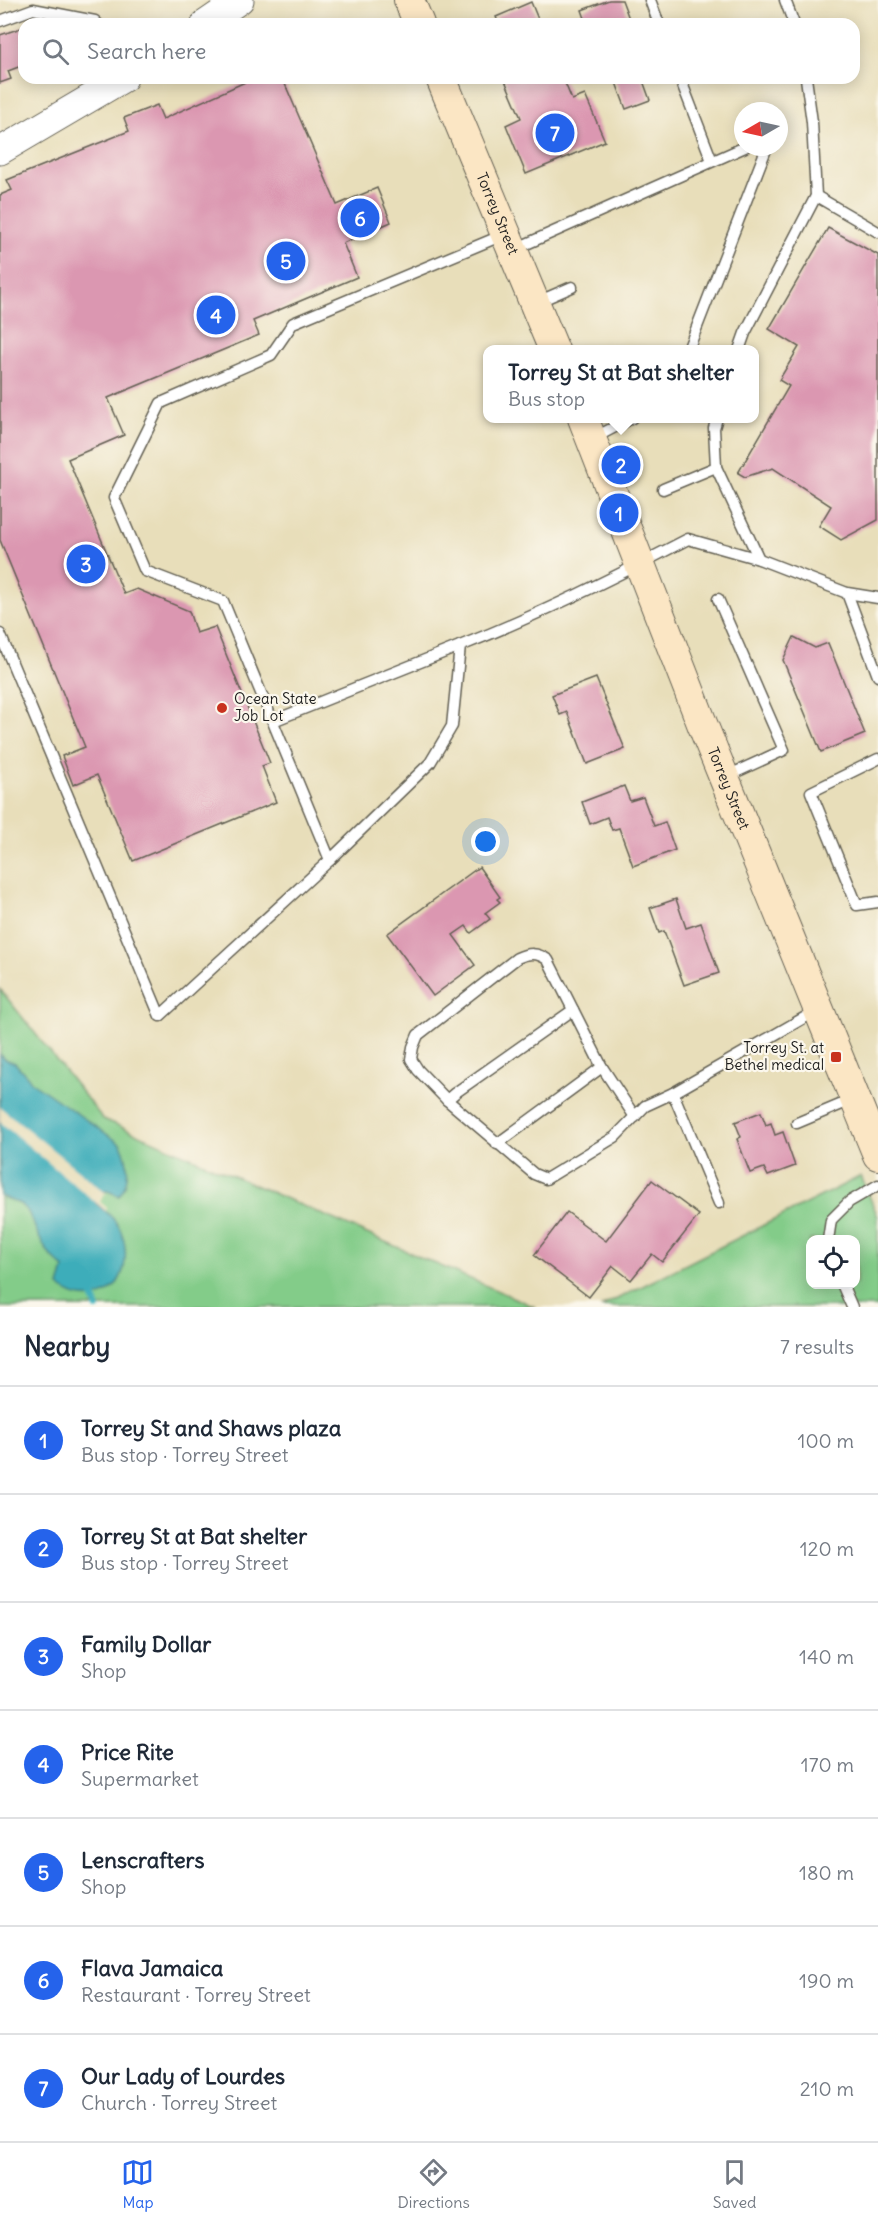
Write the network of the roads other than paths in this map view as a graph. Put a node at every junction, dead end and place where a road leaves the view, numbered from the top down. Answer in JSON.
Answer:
{"nodes":[{"id":1,"x":240,"y":0,"type":"edge"},
{"id":2,"x":409,"y":0,"type":"edge"},
{"id":3,"x":650,"y":0,"type":"edge"},
{"id":4,"x":785,"y":0,"type":"edge"},
{"id":5,"x":80,"y":18,"type":"edge"},
{"id":6,"x":214,"y":18,"type":"edge"},
{"id":7,"x":416,"y":18,"type":"edge"},
{"id":8,"x":657,"y":18,"type":"edge"},
{"id":9,"x":792,"y":18,"type":"edge"},
{"id":10,"x":0,"y":21,"type":"edge"},
{"id":11,"x":114,"y":84,"type":"edge"},
{"id":12,"x":444,"y":84,"type":"edge"},
{"id":13,"x":682,"y":84,"type":"edge"},
{"id":14,"x":807,"y":84,"type":"edge"},
{"id":15,"x":0,"y":151,"type":"edge"},
{"id":16,"x":734,"y":152,"type":"edge"},
{"id":17,"x":764,"y":156,"type":"edge"},
{"id":18,"x":712,"y":161,"type":"junction"},
{"id":19,"x":816,"y":196,"type":"junction"},
{"id":20,"x":878,"y":232,"type":"edge"},
{"id":21,"x":510,"y":242,"type":"junction"},
{"id":22,"x":572,"y":287,"type":"dead end"},
{"id":23,"x":535,"y":303,"type":"junction"},
{"id":24,"x":552,"y":345,"type":"edge"},
{"id":25,"x":690,"y":345,"type":"edge"},
{"id":26,"x":741,"y":345,"type":"edge"},
{"id":27,"x":612,"y":423,"type":"edge"},
{"id":28,"x":716,"y":423,"type":"edge"},
{"id":29,"x":587,"y":429,"type":"edge"},
{"id":30,"x":716,"y":467,"type":"junction"},
{"id":31,"x":663,"y":489,"type":"dead end"},
{"id":32,"x":759,"y":560,"type":"junction"},
{"id":33,"x":640,"y":564,"type":"junction"},
{"id":34,"x":847,"y":593,"type":"junction"},
{"id":35,"x":878,"y":598,"type":"edge"},
{"id":36,"x":718,"y":599,"type":"dead end"},
{"id":37,"x":0,"y":634,"type":"edge"},
{"id":38,"x":460,"y":646,"type":"junction"},
{"id":39,"x":878,"y":676,"type":"edge"},
{"id":40,"x":273,"y":721,"type":"junction"},
{"id":41,"x":878,"y":759,"type":"edge"},
{"id":42,"x":725,"y":777,"type":"junction"},
{"id":43,"x":330,"y":860,"type":"junction"},
{"id":44,"x":878,"y":902,"type":"edge"},
{"id":45,"x":819,"y":1009,"type":"junction"},
{"id":46,"x":573,"y":1010,"type":"junction"},
{"id":47,"x":602,"y":1068,"type":"junction"},
{"id":48,"x":673,"y":1093,"type":"junction"},
{"id":49,"x":855,"y":1098,"type":"junction"},
{"id":50,"x":447,"y":1100,"type":"junction"},
{"id":51,"x":634,"y":1118,"type":"junction"},
{"id":52,"x":797,"y":1123,"type":"dead end"},
{"id":53,"x":497,"y":1144,"type":"junction"},
{"id":54,"x":878,"y":1155,"type":"edge"},
{"id":55,"x":878,"y":1185,"type":"edge"},
{"id":56,"x":719,"y":1203,"type":"dead end"},
{"id":57,"x":829,"y":1235,"type":"edge"},
{"id":58,"x":844,"y":1289,"type":"edge"},
{"id":59,"x":852,"y":1307,"type":"edge"}],
"edges":[{"from":1,"to":6,"type":"street"},
{"from":2,"to":7,"type":"main road"},
{"from":3,"to":8,"type":"lane"},
{"from":4,"to":9,"type":"lane"},
{"from":5,"to":10,"type":"lane"},
{"from":11,"to":15,"type":"street"},
{"from":12,"to":21,"type":"main road","name":"Torrey Street"},
{"from":13,"to":18,"type":"lane"},
{"from":14,"to":19,"type":"lane"},
{"from":16,"to":18,"type":"lane"},
{"from":17,"to":25,"type":"lane"},
{"from":18,"to":21,"type":"lane"},
{"from":19,"to":20,"type":"lane"},
{"from":19,"to":26,"type":"lane"},
{"from":21,"to":23,"type":"main road","name":"Torrey Street"},
{"from":21,"to":40,"type":"lane"},
{"from":22,"to":23,"type":"lane"},
{"from":23,"to":24,"type":"main road","name":"Torrey Street"},
{"from":27,"to":29,"type":"lane"},
{"from":28,"to":30,"type":"lane"},
{"from":29,"to":33,"type":"main road","name":"Torrey Street"},
{"from":30,"to":31,"type":"lane"},
{"from":30,"to":32,"type":"lane"},
{"from":32,"to":33,"type":"lane"},
{"from":32,"to":34,"type":"lane"},
{"from":33,"to":38,"type":"lane"},
{"from":33,"to":42,"type":"main road","name":"Torrey Street"},
{"from":34,"to":35,"type":"lane"},
{"from":34,"to":39,"type":"lane"},
{"from":36,"to":42,"type":"lane"},
{"from":37,"to":43,"type":"lane"},
{"from":38,"to":40,"type":"lane"},
{"from":38,"to":43,"type":"lane"},
{"from":40,"to":43,"type":"lane"},
{"from":41,"to":44,"type":"lane"},
{"from":42,"to":45,"type":"main road","name":"Torrey Street"},
{"from":45,"to":48,"type":"lane"},
{"from":45,"to":49,"type":"main road","name":"Torrey Street"},
{"from":46,"to":47,"type":"lane"},
{"from":46,"to":50,"type":"lane"},
{"from":46,"to":50,"type":"lane"},
{"from":47,"to":51,"type":"lane"},
{"from":47,"to":53,"type":"lane"},
{"from":48,"to":51,"type":"lane"},
{"from":48,"to":56,"type":"lane"},
{"from":49,"to":52,"type":"lane"},
{"from":49,"to":54,"type":"main road","name":"Torrey Street"},
{"from":50,"to":53,"type":"lane"},
{"from":51,"to":53,"type":"lane"},
{"from":55,"to":57,"type":"lane"},
{"from":58,"to":59,"type":"lane"}]}
